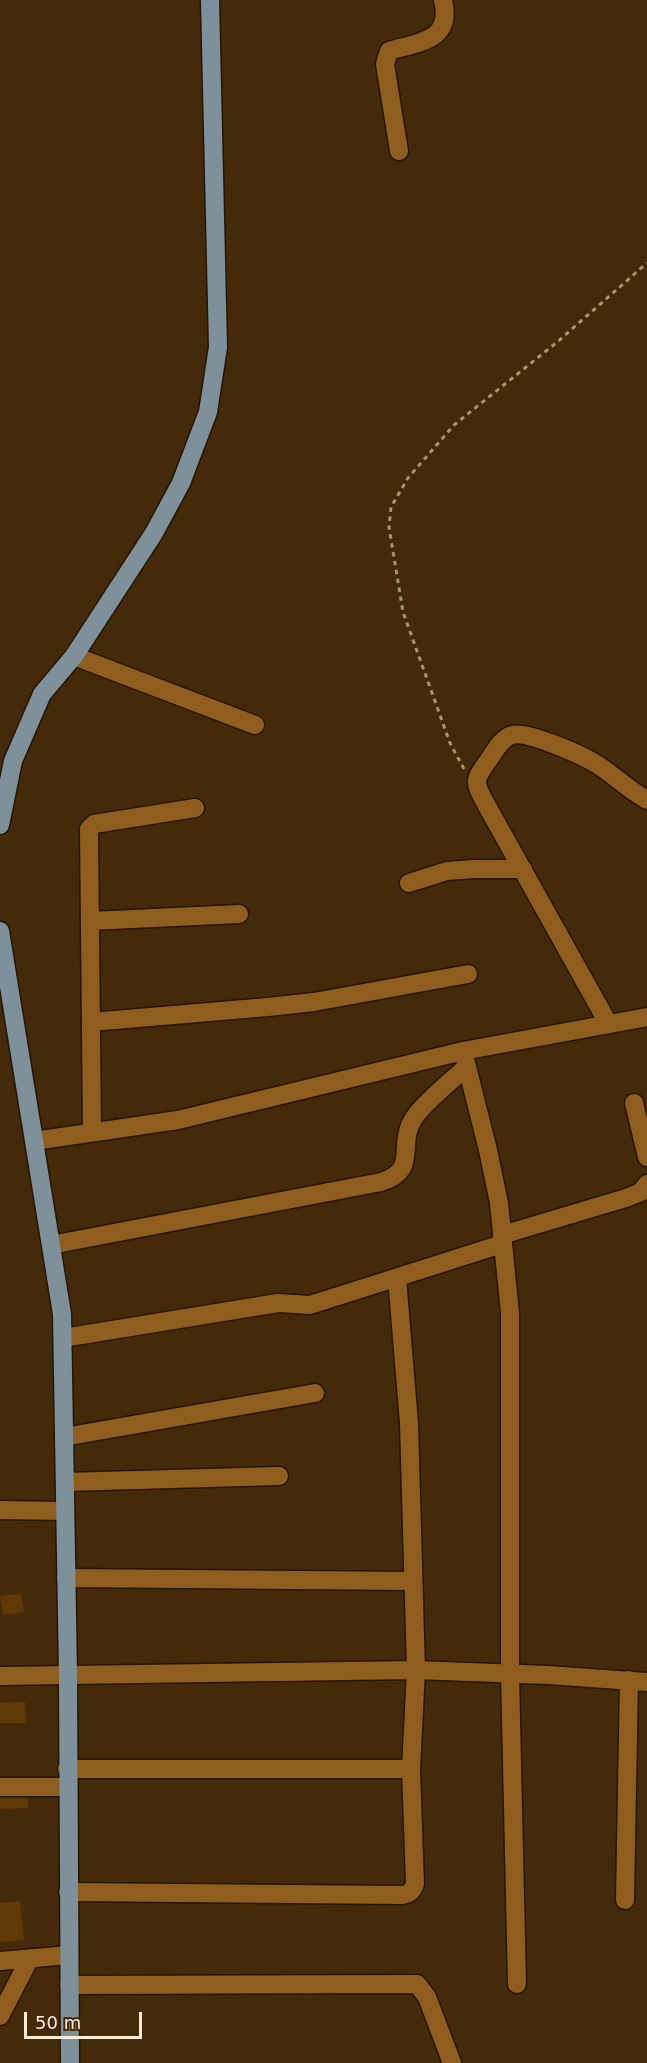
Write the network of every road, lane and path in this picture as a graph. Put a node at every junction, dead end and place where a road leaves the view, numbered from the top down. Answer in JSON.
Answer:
{"nodes":[{"id":1,"x":210,"y":0,"type":"edge"},
{"id":2,"x":443,"y":0,"type":"edge"},
{"id":3,"x":399,"y":151,"type":"dead end"},
{"id":4,"x":647,"y":263,"type":"edge"},
{"id":5,"x":74,"y":656,"type":"junction"},
{"id":6,"x":255,"y":725,"type":"dead end"},
{"id":7,"x":476,"y":782,"type":"junction"},
{"id":8,"x":647,"y":800,"type":"edge"},
{"id":9,"x":2,"y":805,"type":"edge"},
{"id":10,"x":195,"y":808,"type":"dead end"},
{"id":11,"x":0,"y":825,"type":"edge"},
{"id":12,"x":523,"y":869,"type":"junction"},
{"id":13,"x":409,"y":883,"type":"dead end"},
{"id":14,"x":238,"y":914,"type":"dead end"},
{"id":15,"x":90,"y":921,"type":"junction"},
{"id":16,"x":0,"y":932,"type":"edge"},
{"id":17,"x":3,"y":974,"type":"edge"},
{"id":18,"x":468,"y":974,"type":"dead end"},
{"id":19,"x":647,"y":1017,"type":"edge"},
{"id":20,"x":91,"y":1022,"type":"junction"},
{"id":21,"x":608,"y":1023,"type":"junction"},
{"id":22,"x":465,"y":1059,"type":"junction"},
{"id":23,"x":634,"y":1102,"type":"dead end"},
{"id":24,"x":92,"y":1132,"type":"junction"},
{"id":25,"x":34,"y":1140,"type":"junction"},
{"id":26,"x":647,"y":1157,"type":"edge"},
{"id":27,"x":647,"y":1184,"type":"edge"},
{"id":28,"x":502,"y":1240,"type":"junction"},
{"id":29,"x":51,"y":1245,"type":"junction"},
{"id":30,"x":397,"y":1278,"type":"junction"},
{"id":31,"x":63,"y":1338,"type":"junction"},
{"id":32,"x":315,"y":1393,"type":"dead end"},
{"id":33,"x":64,"y":1437,"type":"junction"},
{"id":34,"x":279,"y":1476,"type":"dead end"},
{"id":35,"x":65,"y":1482,"type":"junction"},
{"id":36,"x":0,"y":1509,"type":"edge"},
{"id":37,"x":65,"y":1511,"type":"junction"},
{"id":38,"x":66,"y":1578,"type":"junction"},
{"id":39,"x":412,"y":1581,"type":"junction"},
{"id":40,"x":416,"y":1670,"type":"junction"},
{"id":41,"x":510,"y":1674,"type":"junction"},
{"id":42,"x":0,"y":1676,"type":"edge"},
{"id":43,"x":68,"y":1676,"type":"junction"},
{"id":44,"x":638,"y":1681,"type":"edge"},
{"id":45,"x":411,"y":1769,"type":"junction"},
{"id":46,"x":67,"y":1778,"type":"junction"},
{"id":47,"x":0,"y":1787,"type":"edge"},
{"id":48,"x":68,"y":1892,"type":"junction"},
{"id":49,"x":625,"y":1900,"type":"dead end"},
{"id":50,"x":69,"y":1955,"type":"junction"},
{"id":51,"x":30,"y":1958,"type":"junction"},
{"id":52,"x":0,"y":1961,"type":"edge"},
{"id":53,"x":517,"y":1984,"type":"dead end"},
{"id":54,"x":69,"y":1985,"type":"junction"},
{"id":55,"x":0,"y":2016,"type":"edge"},
{"id":56,"x":70,"y":2063,"type":"edge"},
{"id":57,"x":452,"y":2063,"type":"edge"}],
"edges":[{"from":1,"to":5,"type":"main road"},
{"from":2,"to":3,"type":"street"},
{"from":4,"to":7,"type":"path"},
{"from":5,"to":6,"type":"street"},
{"from":5,"to":9,"type":"main road"},
{"from":7,"to":8,"type":"street"},
{"from":7,"to":12,"type":"street"},
{"from":9,"to":11,"type":"main road"},
{"from":10,"to":15,"type":"street"},
{"from":12,"to":13,"type":"street"},
{"from":12,"to":21,"type":"street"},
{"from":14,"to":15,"type":"street"},
{"from":15,"to":20,"type":"street"},
{"from":16,"to":17,"type":"main road"},
{"from":17,"to":25,"type":"main road"},
{"from":18,"to":20,"type":"street"},
{"from":19,"to":21,"type":"street"},
{"from":20,"to":24,"type":"street"},
{"from":21,"to":22,"type":"street"},
{"from":22,"to":24,"type":"street"},
{"from":22,"to":28,"type":"street"},
{"from":22,"to":29,"type":"street"},
{"from":23,"to":26,"type":"street"},
{"from":24,"to":25,"type":"street"},
{"from":25,"to":29,"type":"main road"},
{"from":27,"to":28,"type":"street"},
{"from":28,"to":30,"type":"street"},
{"from":28,"to":41,"type":"street"},
{"from":29,"to":31,"type":"main road"},
{"from":30,"to":31,"type":"street"},
{"from":30,"to":39,"type":"street"},
{"from":31,"to":33,"type":"main road"},
{"from":32,"to":33,"type":"street"},
{"from":33,"to":35,"type":"main road"},
{"from":34,"to":35,"type":"street"},
{"from":35,"to":37,"type":"main road"},
{"from":36,"to":37,"type":"street"},
{"from":37,"to":38,"type":"main road"},
{"from":38,"to":39,"type":"street"},
{"from":38,"to":43,"type":"main road"},
{"from":39,"to":40,"type":"street"},
{"from":40,"to":41,"type":"street"},
{"from":40,"to":43,"type":"street"},
{"from":40,"to":45,"type":"street"},
{"from":41,"to":44,"type":"street"},
{"from":41,"to":53,"type":"street"},
{"from":42,"to":43,"type":"street"},
{"from":43,"to":46,"type":"main road"},
{"from":44,"to":49,"type":"street"},
{"from":45,"to":46,"type":"street"},
{"from":45,"to":48,"type":"street"},
{"from":46,"to":47,"type":"street"},
{"from":46,"to":48,"type":"main road"},
{"from":48,"to":50,"type":"main road"},
{"from":50,"to":51,"type":"street"},
{"from":50,"to":54,"type":"main road"},
{"from":51,"to":52,"type":"street"},
{"from":51,"to":55,"type":"street"},
{"from":54,"to":56,"type":"main road"},
{"from":54,"to":57,"type":"street"}]}
